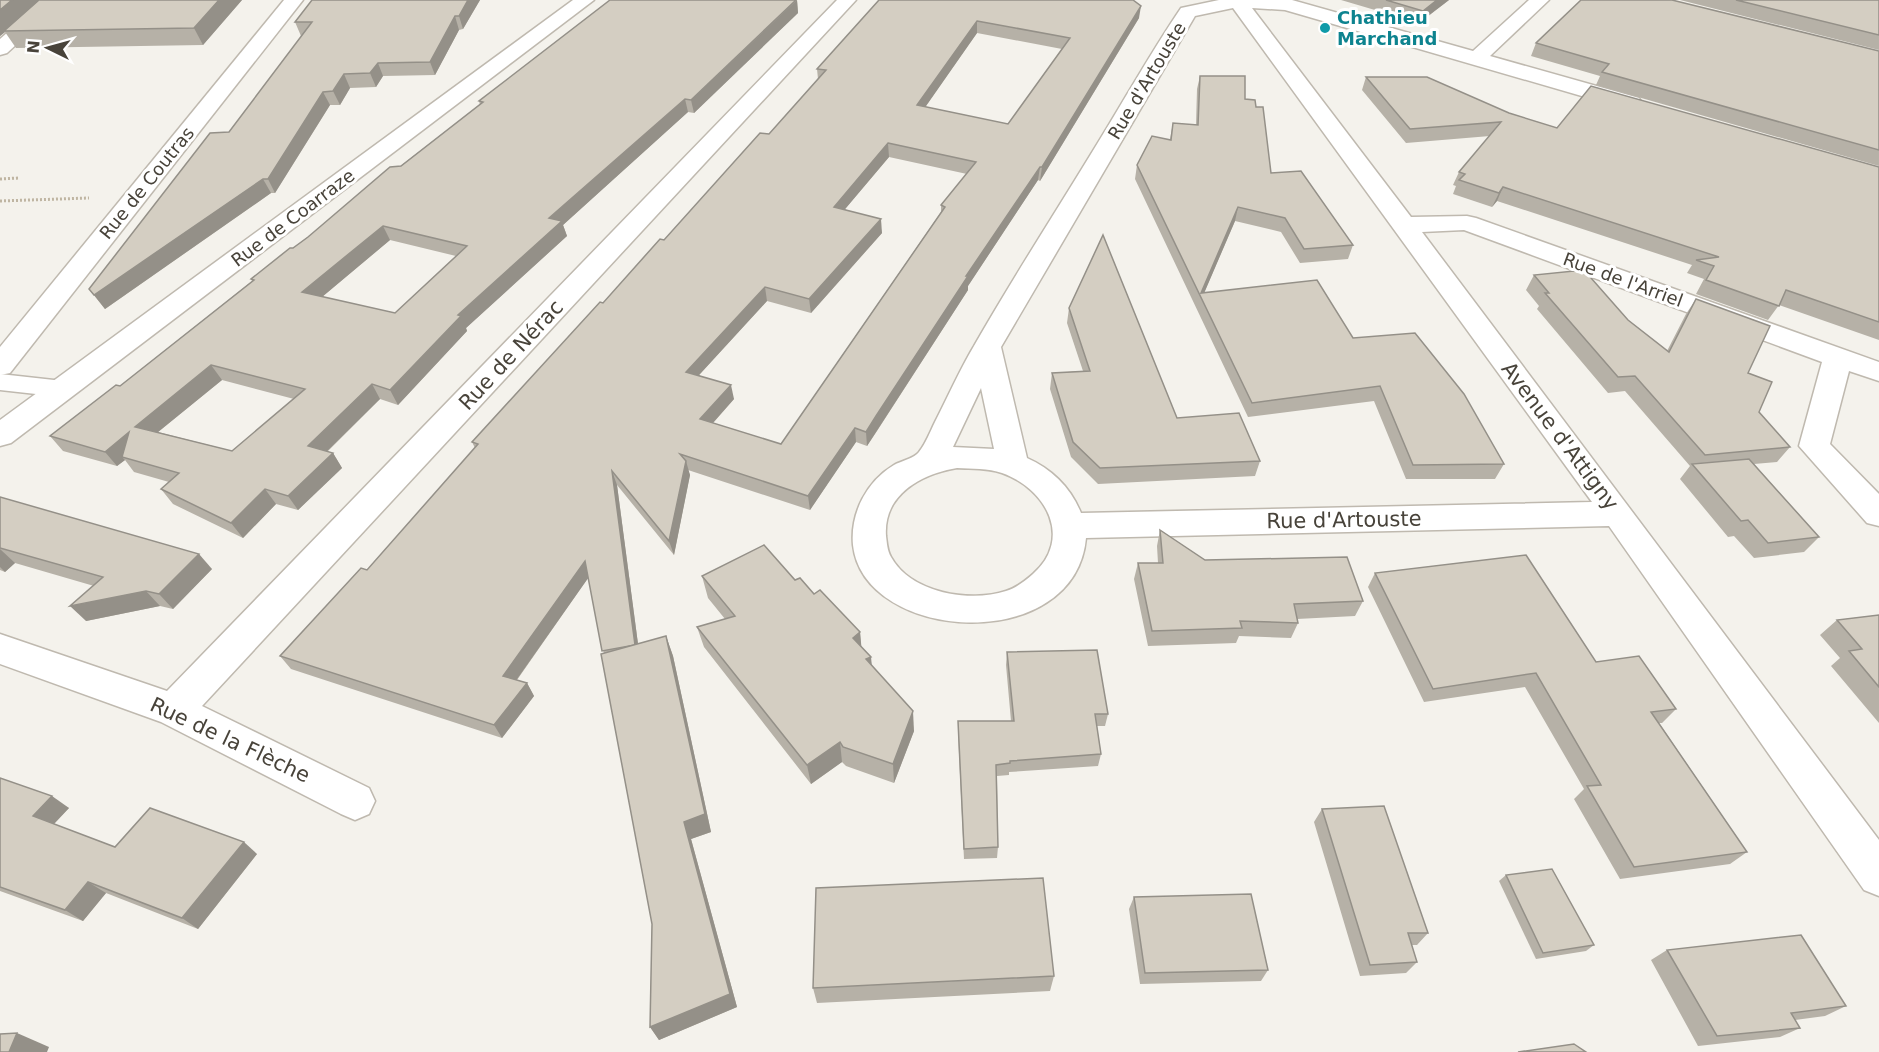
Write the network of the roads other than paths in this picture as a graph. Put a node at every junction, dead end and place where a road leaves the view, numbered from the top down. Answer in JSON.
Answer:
{"nodes":[{"id":1,"x":56,"y":0,"type":"edge"},
{"id":2,"x":294,"y":0,"type":"edge"},
{"id":3,"x":585,"y":0,"type":"edge"},
{"id":4,"x":847,"y":0,"type":"edge"},
{"id":5,"x":1540,"y":0,"type":"edge"},
{"id":6,"x":1237,"y":1,"type":"edge"},
{"id":7,"x":0,"y":48,"type":"edge"},
{"id":8,"x":1477,"y":58,"type":"junction"},
{"id":9,"x":1649,"y":108,"type":"edge"},
{"id":10,"x":1404,"y":225,"type":"junction"},
{"id":11,"x":987,"y":347,"type":"junction"},
{"id":12,"x":1838,"y":357,"type":"junction"},
{"id":13,"x":0,"y":366,"type":"edge"},
{"id":14,"x":1879,"y":372,"type":"edge"},
{"id":15,"x":0,"y":382,"type":"edge"},
{"id":16,"x":63,"y":389,"type":"junction"},
{"id":17,"x":0,"y":435,"type":"edge"},
{"id":18,"x":930,"y":462,"type":"junction"},
{"id":19,"x":1013,"y":465,"type":"junction"},
{"id":20,"x":1618,"y":514,"type":"junction"},
{"id":21,"x":1879,"y":514,"type":"edge"},
{"id":22,"x":1070,"y":526,"type":"junction"},
{"id":23,"x":0,"y":649,"type":"edge"},
{"id":24,"x":174,"y":710,"type":"junction"},
{"id":25,"x":355,"y":801,"type":"dead end"},
{"id":26,"x":1879,"y":875,"type":"edge"}],
"edges":[{"from":1,"to":7,"type":"street"},
{"from":2,"to":13,"type":"street","name":"Rue de Coutras"},
{"from":3,"to":16,"type":"street","name":"Rue de Coarraze"},
{"from":4,"to":24,"type":"street","name":"Rue de Nérac"},
{"from":5,"to":8,"type":"street"},
{"from":6,"to":8,"type":"street","name":"Rue d'Artouste"},
{"from":6,"to":10,"type":"street","name":"Avenue d'Attigny"},
{"from":6,"to":11,"type":"street","name":"Rue d'Artouste"},
{"from":8,"to":9,"type":"street","name":"Rue d'Artouste"},
{"from":10,"to":12,"type":"street","name":"Rue de l'Arriel"},
{"from":10,"to":20,"type":"street","name":"Avenue d'Attigny"},
{"from":11,"to":18,"type":"street","name":"Rue d'Artouste"},
{"from":11,"to":19,"type":"street"},
{"from":12,"to":14,"type":"street","name":"Rue de l'Arriel"},
{"from":12,"to":21,"type":"street"},
{"from":15,"to":16,"type":"lane"},
{"from":16,"to":17,"type":"street","name":"Rue de Coarraze"},
{"from":18,"to":19,"type":"street"},
{"from":18,"to":22,"type":"street"},
{"from":19,"to":22,"type":"street"},
{"from":20,"to":22,"type":"street","name":"Rue d'Artouste"},
{"from":20,"to":26,"type":"street","name":"Avenue d'Attigny"},
{"from":23,"to":24,"type":"street","name":"Rue de la Flèche"},
{"from":24,"to":25,"type":"street","name":"Rue de la Flèche"}]}
